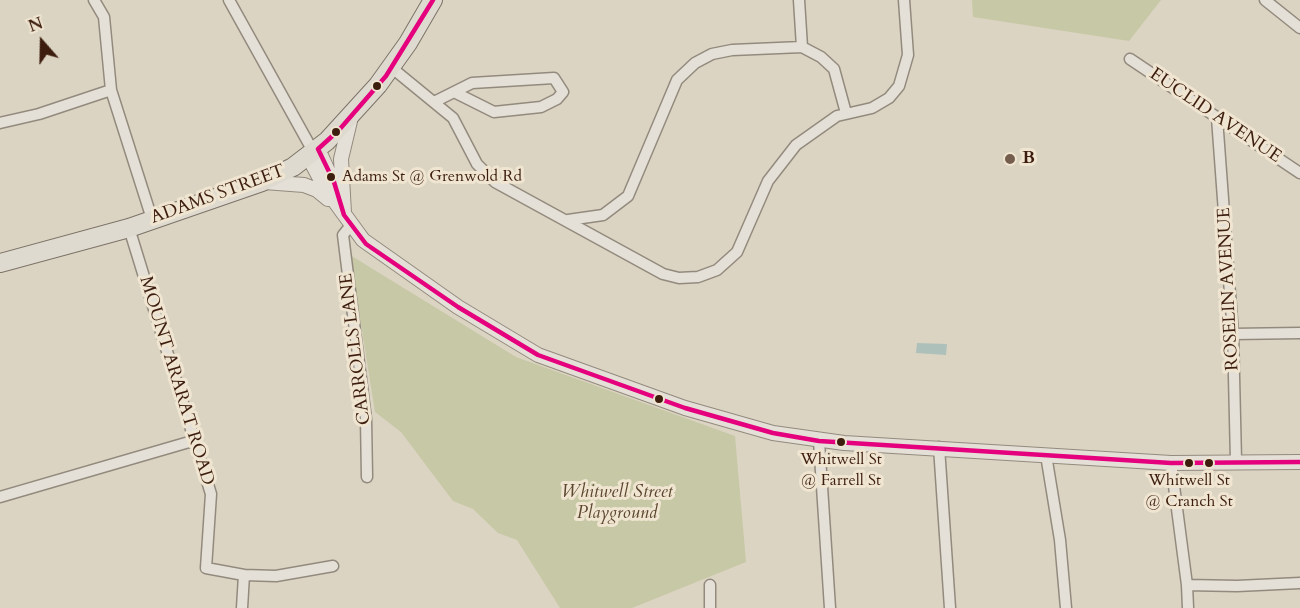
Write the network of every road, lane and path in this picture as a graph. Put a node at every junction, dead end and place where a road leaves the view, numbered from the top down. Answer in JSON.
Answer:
{"nodes":[{"id":1,"x":94,"y":0,"type":"edge"},
{"id":2,"x":229,"y":0,"type":"edge"},
{"id":3,"x":433,"y":0,"type":"edge"},
{"id":4,"x":799,"y":0,"type":"edge"},
{"id":5,"x":904,"y":0,"type":"edge"},
{"id":6,"x":1265,"y":0,"type":"edge"},
{"id":7,"x":1300,"y":28,"type":"edge"},
{"id":8,"x":802,"y":47,"type":"junction"},
{"id":9,"x":1130,"y":59,"type":"dead end"},
{"id":10,"x":392,"y":68,"type":"junction"},
{"id":11,"x":111,"y":90,"type":"junction"},
{"id":12,"x":454,"y":92,"type":"junction"},
{"id":13,"x":434,"y":102,"type":"junction"},
{"id":14,"x":846,"y":113,"type":"junction"},
{"id":15,"x":351,"y":116,"type":"junction"},
{"id":16,"x":1217,"y":117,"type":"junction"},
{"id":17,"x":0,"y":123,"type":"edge"},
{"id":18,"x":313,"y":153,"type":"junction"},
{"id":19,"x":1300,"y":173,"type":"edge"},
{"id":20,"x":262,"y":182,"type":"junction"},
{"id":21,"x":152,"y":219,"type":"junction"},
{"id":22,"x":347,"y":220,"type":"junction"},
{"id":23,"x":567,"y":220,"type":"junction"},
{"id":24,"x":129,"y":228,"type":"junction"},
{"id":25,"x":0,"y":262,"type":"edge"},
{"id":26,"x":1300,"y":333,"type":"edge"},
{"id":27,"x":1233,"y":334,"type":"junction"},
{"id":28,"x":196,"y":440,"type":"junction"},
{"id":29,"x":819,"y":441,"type":"junction"},
{"id":30,"x":939,"y":447,"type":"junction"},
{"id":31,"x":1046,"y":455,"type":"junction"},
{"id":32,"x":1236,"y":461,"type":"junction"},
{"id":33,"x":1300,"y":462,"type":"edge"},
{"id":34,"x":1171,"y":463,"type":"junction"},
{"id":35,"x":368,"y":477,"type":"dead end"},
{"id":36,"x":0,"y":497,"type":"edge"},
{"id":37,"x":333,"y":566,"type":"dead end"},
{"id":38,"x":244,"y":575,"type":"junction"},
{"id":39,"x":1300,"y":583,"type":"edge"},
{"id":40,"x":710,"y":585,"type":"dead end"},
{"id":41,"x":1187,"y":585,"type":"junction"},
{"id":42,"x":242,"y":608,"type":"edge"},
{"id":43,"x":710,"y":608,"type":"edge"},
{"id":44,"x":830,"y":608,"type":"edge"},
{"id":45,"x":950,"y":608,"type":"edge"},
{"id":46,"x":1066,"y":608,"type":"edge"},
{"id":47,"x":1188,"y":608,"type":"edge"}],
"edges":[{"from":1,"to":11,"type":"street"},
{"from":2,"to":18,"type":"street"},
{"from":3,"to":10,"type":"main road","name":"ADAMS STREET"},
{"from":4,"to":8,"type":"street"},
{"from":5,"to":14,"type":"street"},
{"from":6,"to":7,"type":"street"},
{"from":8,"to":14,"type":"street"},
{"from":8,"to":23,"type":"street"},
{"from":9,"to":16,"type":"street","name":"EUCLID AVENUE"},
{"from":10,"to":13,"type":"street"},
{"from":10,"to":15,"type":"main road","name":"ADAMS STREET"},
{"from":11,"to":17,"type":"street"},
{"from":11,"to":21,"type":"street"},
{"from":12,"to":12,"type":"street"},
{"from":12,"to":13,"type":"street"},
{"from":13,"to":23,"type":"street"},
{"from":14,"to":23,"type":"street"},
{"from":15,"to":18,"type":"main road","name":"ADAMS STREET"},
{"from":15,"to":22,"type":"street"},
{"from":16,"to":19,"type":"street","name":"EUCLID AVENUE"},
{"from":16,"to":27,"type":"street","name":"ROSELIN AVENUE"},
{"from":18,"to":20,"type":"main road","name":"ADAMS STREET"},
{"from":18,"to":22,"type":"street"},
{"from":20,"to":21,"type":"main road","name":"ADAMS STREET"},
{"from":20,"to":22,"type":"street"},
{"from":21,"to":24,"type":"main road","name":"ADAMS STREET"},
{"from":22,"to":29,"type":"street"},
{"from":22,"to":35,"type":"street","name":"CARROLLS LANE"},
{"from":24,"to":25,"type":"main road","name":"ADAMS STREET"},
{"from":24,"to":28,"type":"street","name":"MOUNT ARARAT ROAD"},
{"from":26,"to":27,"type":"street"},
{"from":27,"to":32,"type":"street","name":"ROSELIN AVENUE"},
{"from":28,"to":36,"type":"street"},
{"from":28,"to":38,"type":"street","name":"MOUNT ARARAT ROAD"},
{"from":29,"to":30,"type":"street"},
{"from":29,"to":44,"type":"street"},
{"from":30,"to":31,"type":"street"},
{"from":30,"to":45,"type":"street"},
{"from":31,"to":34,"type":"street"},
{"from":31,"to":46,"type":"street"},
{"from":32,"to":33,"type":"street"},
{"from":32,"to":34,"type":"street"},
{"from":34,"to":41,"type":"street"},
{"from":37,"to":38,"type":"street"},
{"from":38,"to":42,"type":"street"},
{"from":39,"to":41,"type":"street"},
{"from":40,"to":43,"type":"street"},
{"from":41,"to":47,"type":"street"}]}
